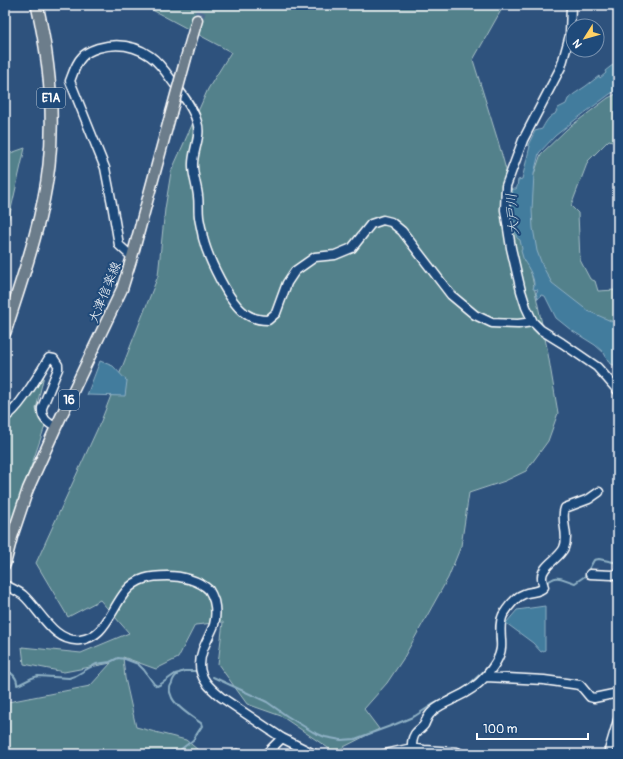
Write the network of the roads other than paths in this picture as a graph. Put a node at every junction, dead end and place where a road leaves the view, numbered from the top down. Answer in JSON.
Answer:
{"nodes":[{"id":1,"x":36,"y":5,"type":"edge"},
{"id":2,"x":571,"y":5,"type":"edge"},
{"id":3,"x":198,"y":20,"type":"tunnel mouth"},
{"id":4,"x":132,"y":257,"type":"junction"},
{"id":5,"x":533,"y":322,"type":"junction"},
{"id":6,"x":5,"y":332,"type":"edge"},
{"id":7,"x":618,"y":391,"type":"edge"},
{"id":8,"x":5,"y":417,"type":"edge"},
{"id":9,"x":56,"y":427,"type":"junction"},
{"id":10,"x":599,"y":492,"type":"dead end"},
{"id":11,"x":5,"y":564,"type":"edge"},
{"id":12,"x":618,"y":573,"type":"edge"},
{"id":13,"x":590,"y":574,"type":"dead end"},
{"id":14,"x":5,"y":585,"type":"edge"},
{"id":15,"x":486,"y":677,"type":"junction"},
{"id":16,"x":618,"y":693,"type":"edge"},
{"id":17,"x":618,"y":720,"type":"edge"},
{"id":18,"x":282,"y":738,"type":"junction"},
{"id":19,"x":412,"y":751,"type":"edge"},
{"id":20,"x":266,"y":754,"type":"edge"},
{"id":21,"x":314,"y":754,"type":"edge"},
{"id":22,"x":385,"y":754,"type":"edge"},
{"id":23,"x":461,"y":754,"type":"edge"},
{"id":24,"x":608,"y":754,"type":"edge"}],
"edges":[{"from":1,"to":6,"type":"highway","number":"E1A"},
{"from":2,"to":5,"type":"street"},
{"from":3,"to":4,"type":"main road","name":"大津信楽線","number":"16","bridge":true},
{"from":4,"to":5,"type":"street"},
{"from":4,"to":9,"type":"main road","name":"大津信楽線","number":"16"},
{"from":5,"to":7,"type":"street"},
{"from":8,"to":9,"type":"street"},
{"from":9,"to":11,"type":"main road","name":"大津信楽線","number":"16"},
{"from":10,"to":15,"type":"street"},
{"from":12,"to":13,"type":"street"},
{"from":14,"to":18,"type":"street"},
{"from":15,"to":16,"type":"street"},
{"from":15,"to":19,"type":"street"},
{"from":17,"to":24,"type":"street"},
{"from":18,"to":20,"type":"street"},
{"from":18,"to":21,"type":"street"},
{"from":19,"to":22,"type":"street"},
{"from":19,"to":23,"type":"street"}]}
